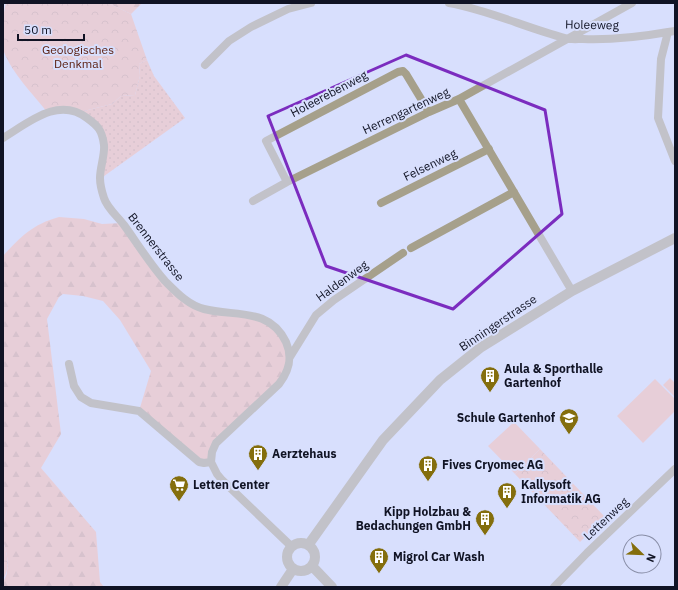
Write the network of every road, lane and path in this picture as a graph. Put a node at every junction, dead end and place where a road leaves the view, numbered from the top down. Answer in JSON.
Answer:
{"nodes":[{"id":1,"x":311,"y":3,"type":"edge"},
{"id":2,"x":449,"y":3,"type":"edge"},
{"id":3,"x":632,"y":3,"type":"edge"},
{"id":4,"x":672,"y":32,"type":"edge"},
{"id":5,"x":567,"y":39,"type":"junction"},
{"id":6,"x":205,"y":65,"type":"dead end"},
{"id":7,"x":459,"y":99,"type":"junction"},
{"id":8,"x":429,"y":112,"type":"junction"},
{"id":9,"x":3,"y":138,"type":"edge"},
{"id":10,"x":672,"y":143,"type":"edge"},
{"id":11,"x":489,"y":149,"type":"junction"},
{"id":12,"x":675,"y":161,"type":"edge"},
{"id":13,"x":287,"y":182,"type":"junction"},
{"id":14,"x":514,"y":192,"type":"junction"},
{"id":15,"x":253,"y":201,"type":"dead end"},
{"id":16,"x":381,"y":203,"type":"dead end"},
{"id":17,"x":675,"y":238,"type":"edge"},
{"id":18,"x":411,"y":248,"type":"dead end"},
{"id":19,"x":403,"y":253,"type":"dead end"},
{"id":20,"x":572,"y":291,"type":"junction"},
{"id":21,"x":290,"y":357,"type":"junction"},
{"id":22,"x":69,"y":364,"type":"dead end"},
{"id":23,"x":211,"y":462,"type":"junction"},
{"id":24,"x":675,"y":469,"type":"edge"},
{"id":25,"x":309,"y":544,"type":"junction"},
{"id":26,"x":291,"y":546,"type":"junction"},
{"id":27,"x":312,"y":566,"type":"junction"},
{"id":28,"x":293,"y":569,"type":"junction"},
{"id":29,"x":281,"y":587,"type":"edge"},
{"id":30,"x":332,"y":587,"type":"edge"},
{"id":31,"x":554,"y":587,"type":"edge"}],
"edges":[{"from":1,"to":6,"type":"street"},
{"from":2,"to":5,"type":"street","name":"Holeeweg"},
{"from":3,"to":5,"type":"street","name":"Herrengartenweg"},
{"from":4,"to":5,"type":"street","name":"Holeeweg"},
{"from":4,"to":10,"type":"street"},
{"from":5,"to":7,"type":"street","name":"Herrengartenweg"},
{"from":7,"to":8,"type":"street","name":"Herrengartenweg"},
{"from":7,"to":11,"type":"street"},
{"from":8,"to":13,"type":"street","name":"Herrengartenweg"},
{"from":8,"to":13,"type":"street","name":"Holeerebenweg"},
{"from":9,"to":21,"type":"street","name":"Brennerstrasse"},
{"from":10,"to":12,"type":"street"},
{"from":11,"to":14,"type":"street"},
{"from":11,"to":16,"type":"street","name":"Felsenweg"},
{"from":13,"to":15,"type":"street","name":"Herrengartenweg"},
{"from":14,"to":18,"type":"street"},
{"from":14,"to":20,"type":"street"},
{"from":17,"to":20,"type":"street","name":"Binningerstrasse"},
{"from":19,"to":21,"type":"street","name":"Haldenweg"},
{"from":20,"to":25,"type":"street","name":"Binningerstrasse"},
{"from":21,"to":23,"type":"street"},
{"from":22,"to":23,"type":"street"},
{"from":23,"to":26,"type":"street"},
{"from":24,"to":31,"type":"street","name":"Lettenweg"},
{"from":25,"to":26,"type":"street"},
{"from":25,"to":27,"type":"street"},
{"from":26,"to":28,"type":"street"},
{"from":27,"to":28,"type":"street"},
{"from":27,"to":30,"type":"street"},
{"from":28,"to":29,"type":"street"}]}
